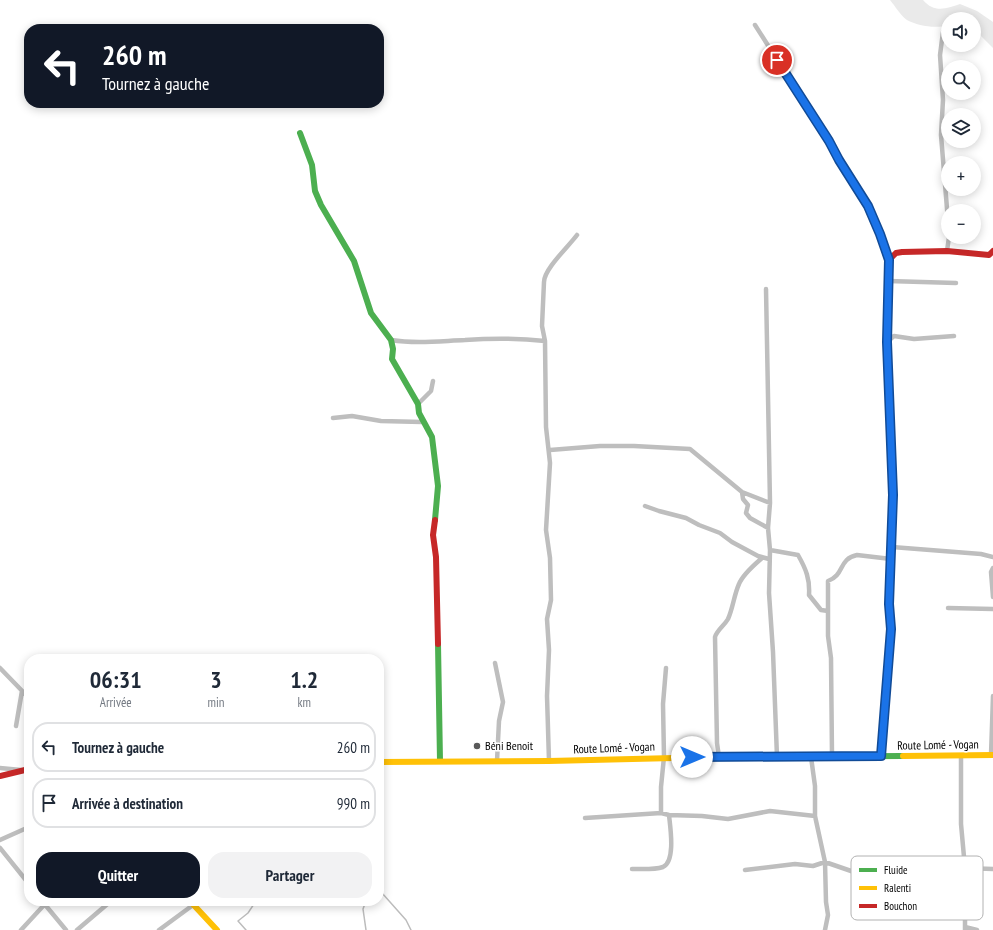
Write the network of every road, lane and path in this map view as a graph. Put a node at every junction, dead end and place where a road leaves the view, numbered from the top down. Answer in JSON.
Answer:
{"nodes":[{"id":1,"x":755,"y":25,"type":"dead end"},
{"id":2,"x":941,"y":47,"type":"edge"},
{"id":3,"x":300,"y":133,"type":"dead end"},
{"id":4,"x":947,"y":204,"type":"edge"},
{"id":5,"x":577,"y":235,"type":"dead end"},
{"id":6,"x":948,"y":244,"type":"edge"},
{"id":7,"x":947,"y":251,"type":"junction"},
{"id":8,"x":993,"y":252,"type":"edge"},
{"id":9,"x":889,"y":260,"type":"junction"},
{"id":10,"x":888,"y":281,"type":"junction"},
{"id":11,"x":956,"y":283,"type":"dead end"},
{"id":12,"x":766,"y":289,"type":"dead end"},
{"id":13,"x":954,"y":336,"type":"dead end"},
{"id":14,"x":391,"y":340,"type":"junction"},
{"id":15,"x":545,"y":341,"type":"junction"},
{"id":16,"x":887,"y":342,"type":"junction"},
{"id":17,"x":433,"y":381,"type":"dead end"},
{"id":18,"x":418,"y":404,"type":"junction"},
{"id":19,"x":333,"y":418,"type":"dead end"},
{"id":20,"x":422,"y":422,"type":"junction"},
{"id":21,"x":550,"y":450,"type":"junction"},
{"id":22,"x":742,"y":492,"type":"junction"},
{"id":23,"x":770,"y":503,"type":"junction"},
{"id":24,"x":645,"y":506,"type":"dead end"},
{"id":25,"x":768,"y":528,"type":"junction"},
{"id":26,"x":892,"y":548,"type":"junction"},
{"id":27,"x":770,"y":550,"type":"junction"},
{"id":28,"x":993,"y":557,"type":"edge"},
{"id":29,"x":762,"y":558,"type":"junction"},
{"id":30,"x":769,"y":559,"type":"junction"},
{"id":31,"x":891,"y":559,"type":"junction"},
{"id":32,"x":993,"y":568,"type":"edge"},
{"id":33,"x":993,"y":597,"type":"edge"},
{"id":34,"x":948,"y":608,"type":"dead end"},
{"id":35,"x":993,"y":608,"type":"edge"},
{"id":36,"x":828,"y":611,"type":"junction"},
{"id":37,"x":495,"y":663,"type":"dead end"},
{"id":38,"x":0,"y":668,"type":"edge"},
{"id":39,"x":666,"y":668,"type":"dead end"},
{"id":40,"x":22,"y":691,"type":"joint"},
{"id":41,"x":993,"y":696,"type":"edge"},
{"id":42,"x":16,"y":726,"type":"dead end"},
{"id":43,"x":992,"y":755,"type":"edge"},
{"id":44,"x":832,"y":756,"type":"junction"},
{"id":45,"x":881,"y":756,"type":"junction"},
{"id":46,"x":961,"y":756,"type":"junction"},
{"id":47,"x":664,"y":757,"type":"junction"},
{"id":48,"x":719,"y":757,"type":"junction"},
{"id":49,"x":777,"y":757,"type":"junction"},
{"id":50,"x":811,"y":757,"type":"junction"},
{"id":51,"x":440,"y":761,"type":"junction"},
{"id":52,"x":497,"y":761,"type":"junction"},
{"id":53,"x":549,"y":761,"type":"junction"},
{"id":54,"x":384,"y":762,"type":"edge"},
{"id":55,"x":0,"y":768,"type":"edge"},
{"id":56,"x":21,"y":770,"type":"junction"},
{"id":57,"x":24,"y":770,"type":"edge"},
{"id":58,"x":0,"y":776,"type":"edge"},
{"id":59,"x":661,"y":813,"type":"junction"},
{"id":60,"x":669,"y":815,"type":"junction"},
{"id":61,"x":814,"y":816,"type":"junction"},
{"id":62,"x":585,"y":818,"type":"dead end"},
{"id":63,"x":24,"y":829,"type":"edge"},
{"id":64,"x":0,"y":840,"type":"edge"},
{"id":65,"x":0,"y":848,"type":"edge"},
{"id":66,"x":964,"y":856,"type":"edge"},
{"id":67,"x":825,"y":862,"type":"junction"},
{"id":68,"x":632,"y":869,"type":"dead end"},
{"id":69,"x":983,"y":869,"type":"edge"},
{"id":70,"x":993,"y":869,"type":"edge"},
{"id":71,"x":745,"y":870,"type":"dead end"},
{"id":72,"x":851,"y":871,"type":"edge"},
{"id":73,"x":24,"y":878,"type":"edge"},
{"id":74,"x":41,"y":906,"type":"edge"},
{"id":75,"x":46,"y":906,"type":"edge"},
{"id":76,"x":105,"y":906,"type":"edge"},
{"id":77,"x":188,"y":906,"type":"edge"},
{"id":78,"x":194,"y":906,"type":"edge"},
{"id":79,"x":965,"y":929,"type":"edge"},
{"id":80,"x":21,"y":930,"type":"edge"},
{"id":81,"x":66,"y":930,"type":"edge"},
{"id":82,"x":78,"y":930,"type":"edge"},
{"id":83,"x":160,"y":930,"type":"edge"},
{"id":84,"x":217,"y":930,"type":"edge"},
{"id":85,"x":825,"y":930,"type":"edge"},
{"id":86,"x":976,"y":930,"type":"edge"}],
"edges":[{"from":1,"to":9,"type":"street"},
{"from":2,"to":4,"type":"street"},
{"from":3,"to":14,"type":"street"},
{"from":5,"to":15,"type":"street"},
{"from":6,"to":7,"type":"street"},
{"from":7,"to":8,"type":"street"},
{"from":7,"to":9,"type":"street"},
{"from":9,"to":10,"type":"street"},
{"from":10,"to":11,"type":"street"},
{"from":10,"to":16,"type":"street"},
{"from":12,"to":23,"type":"street"},
{"from":13,"to":16,"type":"street"},
{"from":14,"to":15,"type":"street"},
{"from":14,"to":18,"type":"street"},
{"from":15,"to":21,"type":"street"},
{"from":16,"to":26,"type":"street"},
{"from":17,"to":18,"type":"street"},
{"from":18,"to":20,"type":"street"},
{"from":19,"to":20,"type":"street"},
{"from":20,"to":51,"type":"street"},
{"from":21,"to":22,"type":"street"},
{"from":21,"to":53,"type":"street"},
{"from":22,"to":23,"type":"street"},
{"from":22,"to":25,"type":"street"},
{"from":23,"to":25,"type":"street"},
{"from":24,"to":29,"type":"street"},
{"from":25,"to":27,"type":"street"},
{"from":26,"to":28,"type":"street"},
{"from":26,"to":31,"type":"street"},
{"from":27,"to":30,"type":"street"},
{"from":27,"to":36,"type":"street"},
{"from":29,"to":30,"type":"street"},
{"from":29,"to":48,"type":"street"},
{"from":30,"to":49,"type":"street"},
{"from":31,"to":36,"type":"street"},
{"from":31,"to":45,"type":"street"},
{"from":32,"to":33,"type":"street"},
{"from":34,"to":35,"type":"street"},
{"from":36,"to":44,"type":"street"},
{"from":37,"to":52,"type":"street"},
{"from":38,"to":40,"type":"street"},
{"from":39,"to":47,"type":"street"},
{"from":40,"to":42,"type":"street"},
{"from":41,"to":43,"type":"street"},
{"from":43,"to":46,"type":"street","name":"Route Lomé - Vogan"},
{"from":44,"to":45,"type":"street","name":"Route Lomé - Vogan"},
{"from":44,"to":50,"type":"street","name":"Route Lomé - Vogan"},
{"from":45,"to":46,"type":"street","name":"Route Lomé - Vogan"},
{"from":46,"to":66,"type":"street"},
{"from":47,"to":48,"type":"street","name":"Route Lomé - Vogan"},
{"from":47,"to":53,"type":"street","name":"Route Lomé - Vogan"},
{"from":47,"to":59,"type":"street"},
{"from":48,"to":49,"type":"street","name":"Route Lomé - Vogan"},
{"from":49,"to":50,"type":"street","name":"Route Lomé - Vogan"},
{"from":50,"to":61,"type":"street"},
{"from":51,"to":52,"type":"street","name":"Route Lomé - Vogan"},
{"from":51,"to":54,"type":"street","name":"Route Lomé - Vogan"},
{"from":52,"to":53,"type":"street","name":"Route Lomé - Vogan"},
{"from":55,"to":56,"type":"street"},
{"from":56,"to":57,"type":"street"},
{"from":56,"to":58,"type":"street"},
{"from":59,"to":60,"type":"street"},
{"from":59,"to":62,"type":"street"},
{"from":60,"to":61,"type":"street"},
{"from":60,"to":68,"type":"street"},
{"from":61,"to":67,"type":"street"},
{"from":63,"to":64,"type":"street"},
{"from":65,"to":73,"type":"street"},
{"from":67,"to":71,"type":"street"},
{"from":67,"to":72,"type":"street"},
{"from":67,"to":85,"type":"street"},
{"from":69,"to":70,"type":"street"},
{"from":74,"to":80,"type":"street"},
{"from":75,"to":81,"type":"street"},
{"from":76,"to":82,"type":"street"},
{"from":77,"to":83,"type":"street"},
{"from":78,"to":84,"type":"street"},
{"from":79,"to":86,"type":"street"}]}
